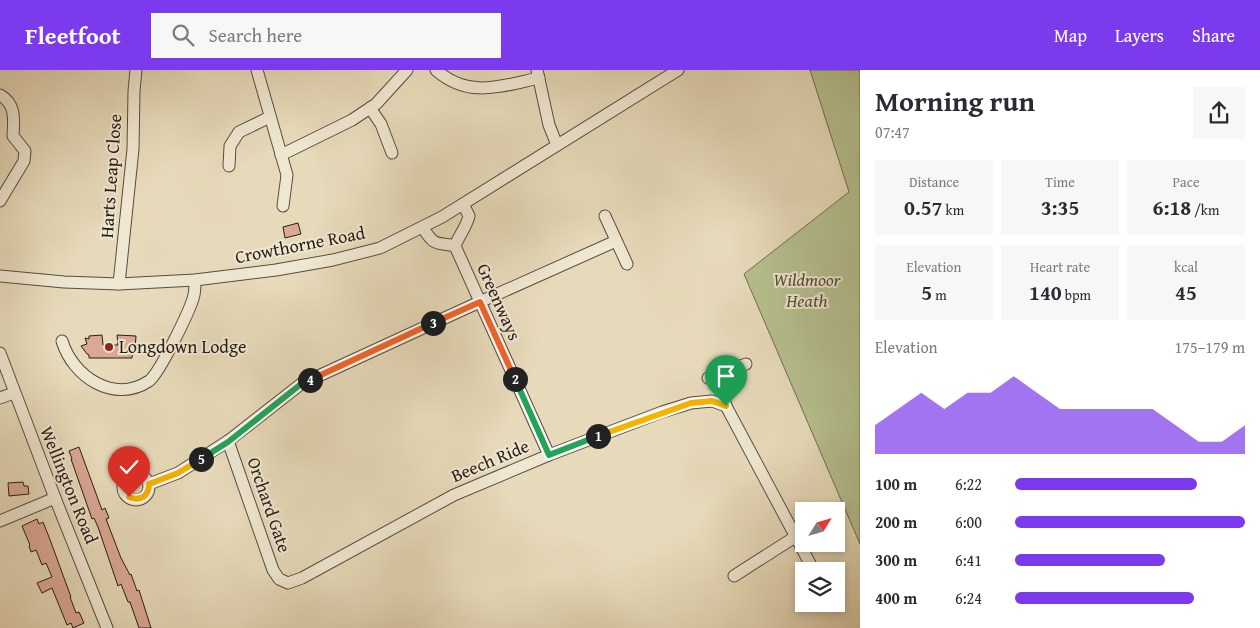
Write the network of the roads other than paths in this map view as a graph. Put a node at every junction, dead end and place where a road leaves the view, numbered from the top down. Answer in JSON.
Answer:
{"nodes":[{"id":1,"x":136,"y":70,"type":"edge"},
{"id":2,"x":257,"y":70,"type":"edge"},
{"id":3,"x":408,"y":70,"type":"edge"},
{"id":4,"x":436,"y":70,"type":"edge"},
{"id":5,"x":678,"y":70,"type":"edge"},
{"id":6,"x":538,"y":74,"type":"edge"},
{"id":7,"x":0,"y":95,"type":"edge"},
{"id":8,"x":370,"y":108,"type":"junction"},
{"id":9,"x":270,"y":117,"type":"junction"},
{"id":10,"x":557,"y":145,"type":"junction"},
{"id":11,"x":392,"y":153,"type":"dead end"},
{"id":12,"x":281,"y":155,"type":"junction"},
{"id":13,"x":229,"y":166,"type":"dead end"},
{"id":14,"x":0,"y":201,"type":"edge"},
{"id":15,"x":463,"y":204,"type":"junction"},
{"id":16,"x":283,"y":206,"type":"dead end"},
{"id":17,"x":605,"y":216,"type":"dead end"},
{"id":18,"x":423,"y":228,"type":"junction"},
{"id":19,"x":616,"y":241,"type":"junction"},
{"id":20,"x":455,"y":246,"type":"junction"},
{"id":21,"x":627,"y":264,"type":"dead end"},
{"id":22,"x":0,"y":276,"type":"edge"},
{"id":23,"x":195,"y":280,"type":"junction"},
{"id":24,"x":119,"y":284,"type":"junction"},
{"id":25,"x":480,"y":302,"type":"junction"},
{"id":26,"x":62,"y":341,"type":"dead end"},
{"id":27,"x":0,"y":353,"type":"edge"},
{"id":28,"x":746,"y":364,"type":"dead end"},
{"id":29,"x":723,"y":373,"type":"junction"},
{"id":30,"x":708,"y":378,"type":"dead end"},
{"id":31,"x":722,"y":391,"type":"junction"},
{"id":32,"x":14,"y":393,"type":"junction"},
{"id":33,"x":0,"y":398,"type":"edge"},
{"id":34,"x":712,"y":401,"type":"junction"},
{"id":35,"x":726,"y":406,"type":"junction"},
{"id":36,"x":228,"y":442,"type":"junction"},
{"id":37,"x":549,"y":455,"type":"junction"},
{"id":38,"x":149,"y":484,"type":"dead end"},
{"id":39,"x":55,"y":498,"type":"junction"},
{"id":40,"x":0,"y":521,"type":"edge"},
{"id":41,"x":795,"y":537,"type":"joint"},
{"id":42,"x":734,"y":576,"type":"dead end"},
{"id":43,"x":279,"y":580,"type":"joint"},
{"id":44,"x":108,"y":628,"type":"edge"}],
"edges":[{"from":1,"to":24,"type":"street","name":"Harts Leap Close"},
{"from":2,"to":9,"type":"street"},
{"from":3,"to":8,"type":"street"},
{"from":4,"to":6,"type":"street"},
{"from":5,"to":10,"type":"street","name":"Crowthorne Road"},
{"from":6,"to":10,"type":"street"},
{"from":7,"to":14,"type":"street"},
{"from":8,"to":11,"type":"street"},
{"from":8,"to":12,"type":"street"},
{"from":9,"to":12,"type":"street"},
{"from":9,"to":13,"type":"street"},
{"from":10,"to":15,"type":"street","name":"Crowthorne Road"},
{"from":12,"to":16,"type":"street"},
{"from":15,"to":18,"type":"street","name":"Crowthorne Road"},
{"from":15,"to":20,"type":"street"},
{"from":17,"to":19,"type":"street"},
{"from":18,"to":20,"type":"street"},
{"from":18,"to":23,"type":"street","name":"Crowthorne Road"},
{"from":19,"to":21,"type":"street"},
{"from":19,"to":25,"type":"street"},
{"from":20,"to":25,"type":"street","name":"Greenways"},
{"from":22,"to":24,"type":"street","name":"Crowthorne Road"},
{"from":23,"to":24,"type":"street","name":"Crowthorne Road"},
{"from":23,"to":26,"type":"street"},
{"from":25,"to":36,"type":"street"},
{"from":25,"to":37,"type":"street","name":"Greenways"},
{"from":27,"to":32,"type":"street","name":"Wellington Road"},
{"from":28,"to":29,"type":"street"},
{"from":29,"to":30,"type":"street"},
{"from":29,"to":31,"type":"street"},
{"from":31,"to":34,"type":"street"},
{"from":31,"to":35,"type":"street"},
{"from":32,"to":33,"type":"street"},
{"from":32,"to":39,"type":"street","name":"Wellington Road"},
{"from":34,"to":35,"type":"street","name":"Beech Ride"},
{"from":34,"to":37,"type":"street","name":"Beech Ride"},
{"from":35,"to":41,"type":"street"},
{"from":36,"to":38,"type":"street"},
{"from":36,"to":43,"type":"street","name":"Orchard Gate"},
{"from":37,"to":43,"type":"street","name":"Beech Ride"},
{"from":39,"to":40,"type":"street"},
{"from":39,"to":44,"type":"street","name":"Wellington Road"},
{"from":41,"to":42,"type":"street"}]}
